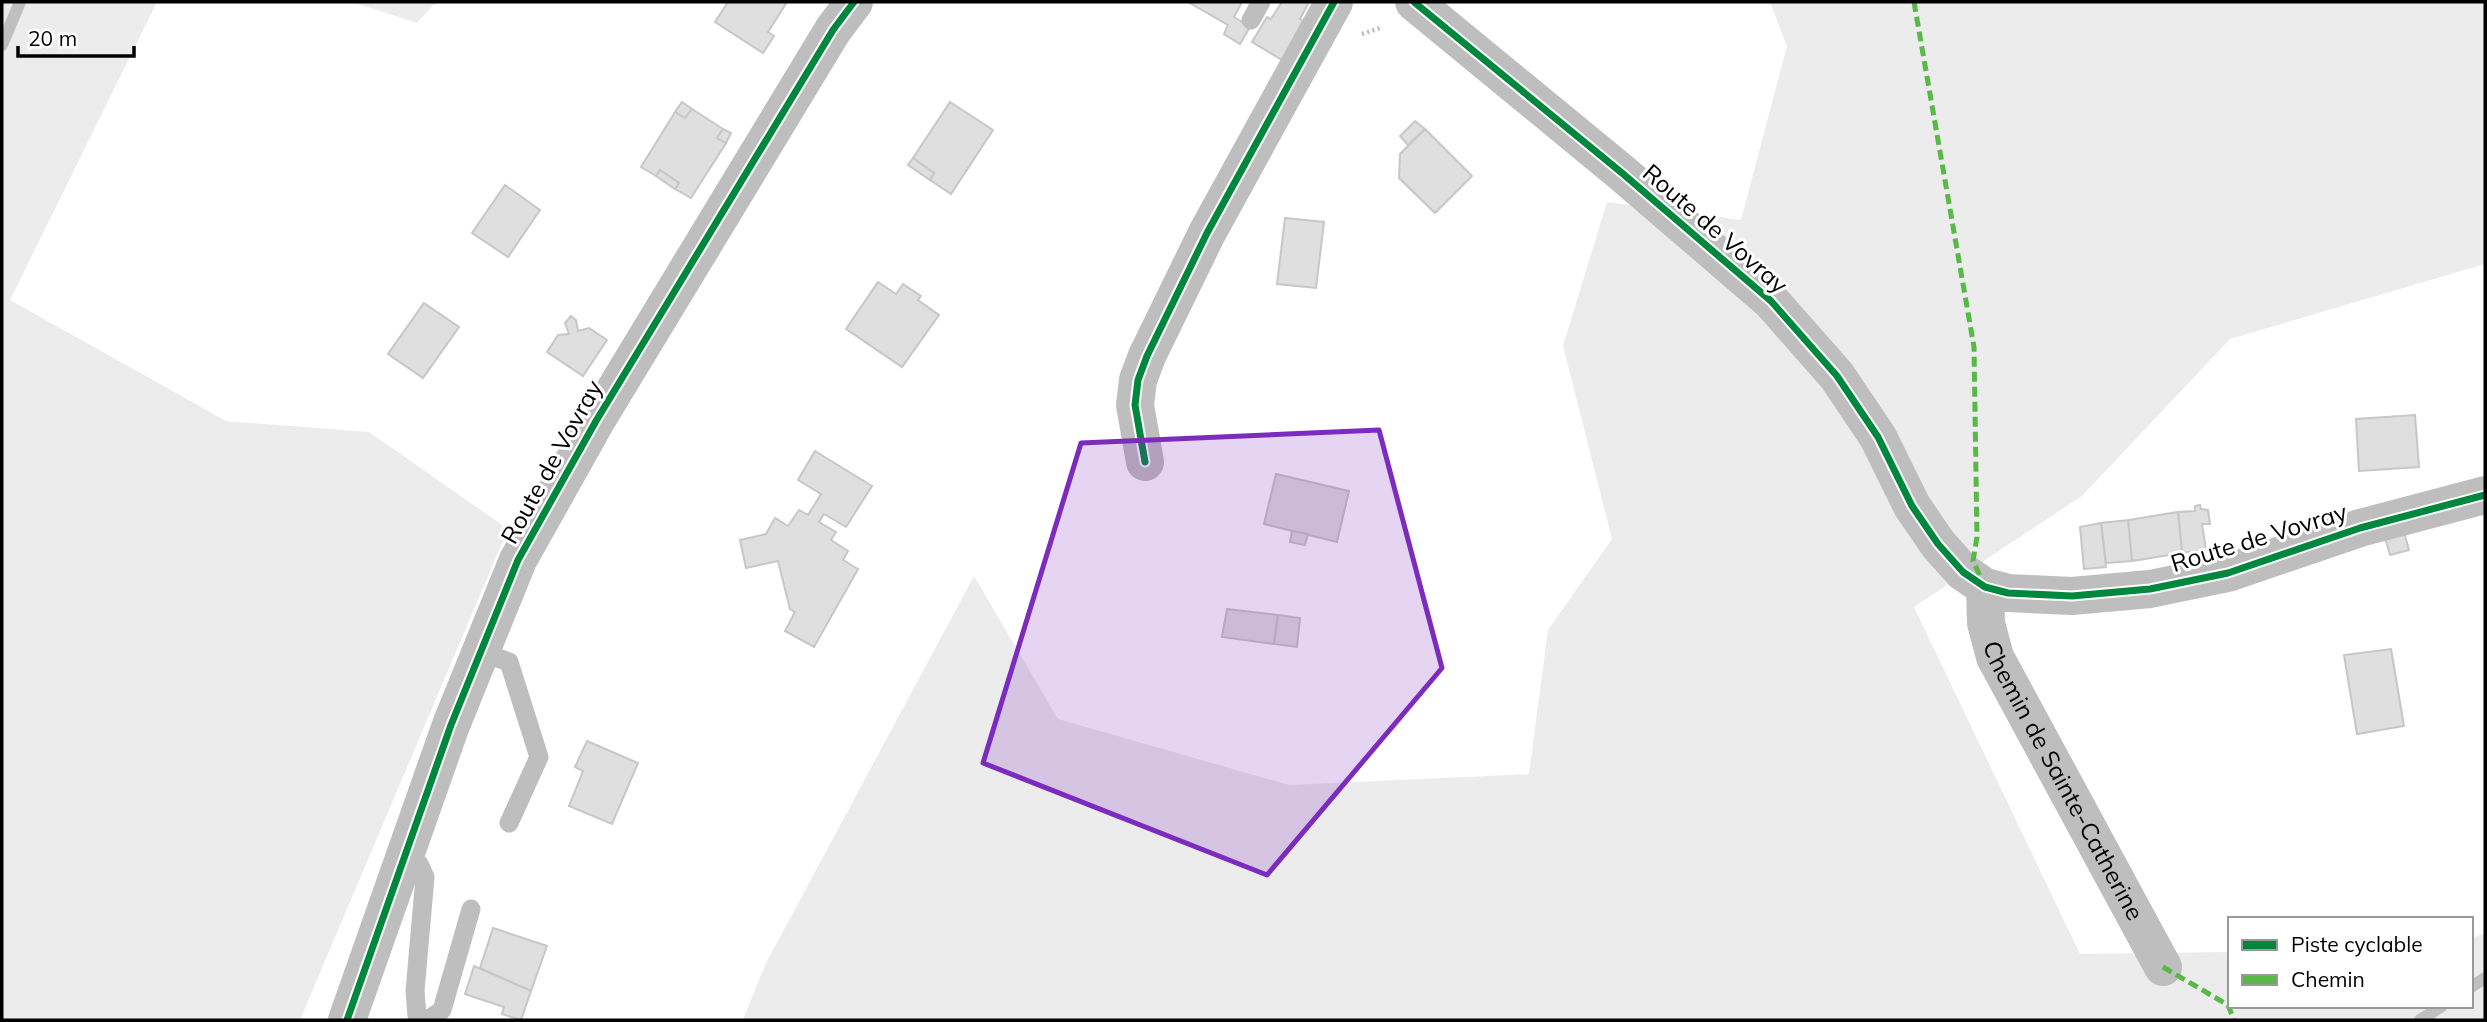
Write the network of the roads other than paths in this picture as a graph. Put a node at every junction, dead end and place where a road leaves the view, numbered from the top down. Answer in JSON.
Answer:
{"nodes":[{"id":1,"x":854,"y":2,"type":"edge"},
{"id":2,"x":1261,"y":2,"type":"edge"},
{"id":3,"x":1334,"y":2,"type":"edge"},
{"id":4,"x":1427,"y":12,"type":"edge"},
{"id":5,"x":1251,"y":20,"type":"dead end"},
{"id":6,"x":1145,"y":462,"type":"dead end"},
{"id":7,"x":2485,"y":495,"type":"edge"},
{"id":8,"x":1985,"y":587,"type":"junction"},
{"id":9,"x":481,"y":652,"type":"junction"},
{"id":10,"x":509,"y":823,"type":"dead end"},
{"id":11,"x":405,"y":856,"type":"junction"},
{"id":12,"x":471,"y":909,"type":"dead end"},
{"id":13,"x":2163,"y":967,"type":"dead end"},
{"id":14,"x":347,"y":1020,"type":"edge"}],
"edges":[{"from":1,"to":9,"type":"street","name":"Route de Vovray"},
{"from":2,"to":5,"type":"lane"},
{"from":3,"to":6,"type":"street"},
{"from":4,"to":8,"type":"street","name":"Route de Vovray"},
{"from":7,"to":8,"type":"street","name":"Route de Vovray"},
{"from":8,"to":13,"type":"street","name":"Chemin de Sainte-Catherine"},
{"from":9,"to":10,"type":"lane"},
{"from":9,"to":11,"type":"street","name":"Route de Vovray"},
{"from":11,"to":12,"type":"lane"},
{"from":11,"to":14,"type":"street","name":"Route de Vovray"}]}
